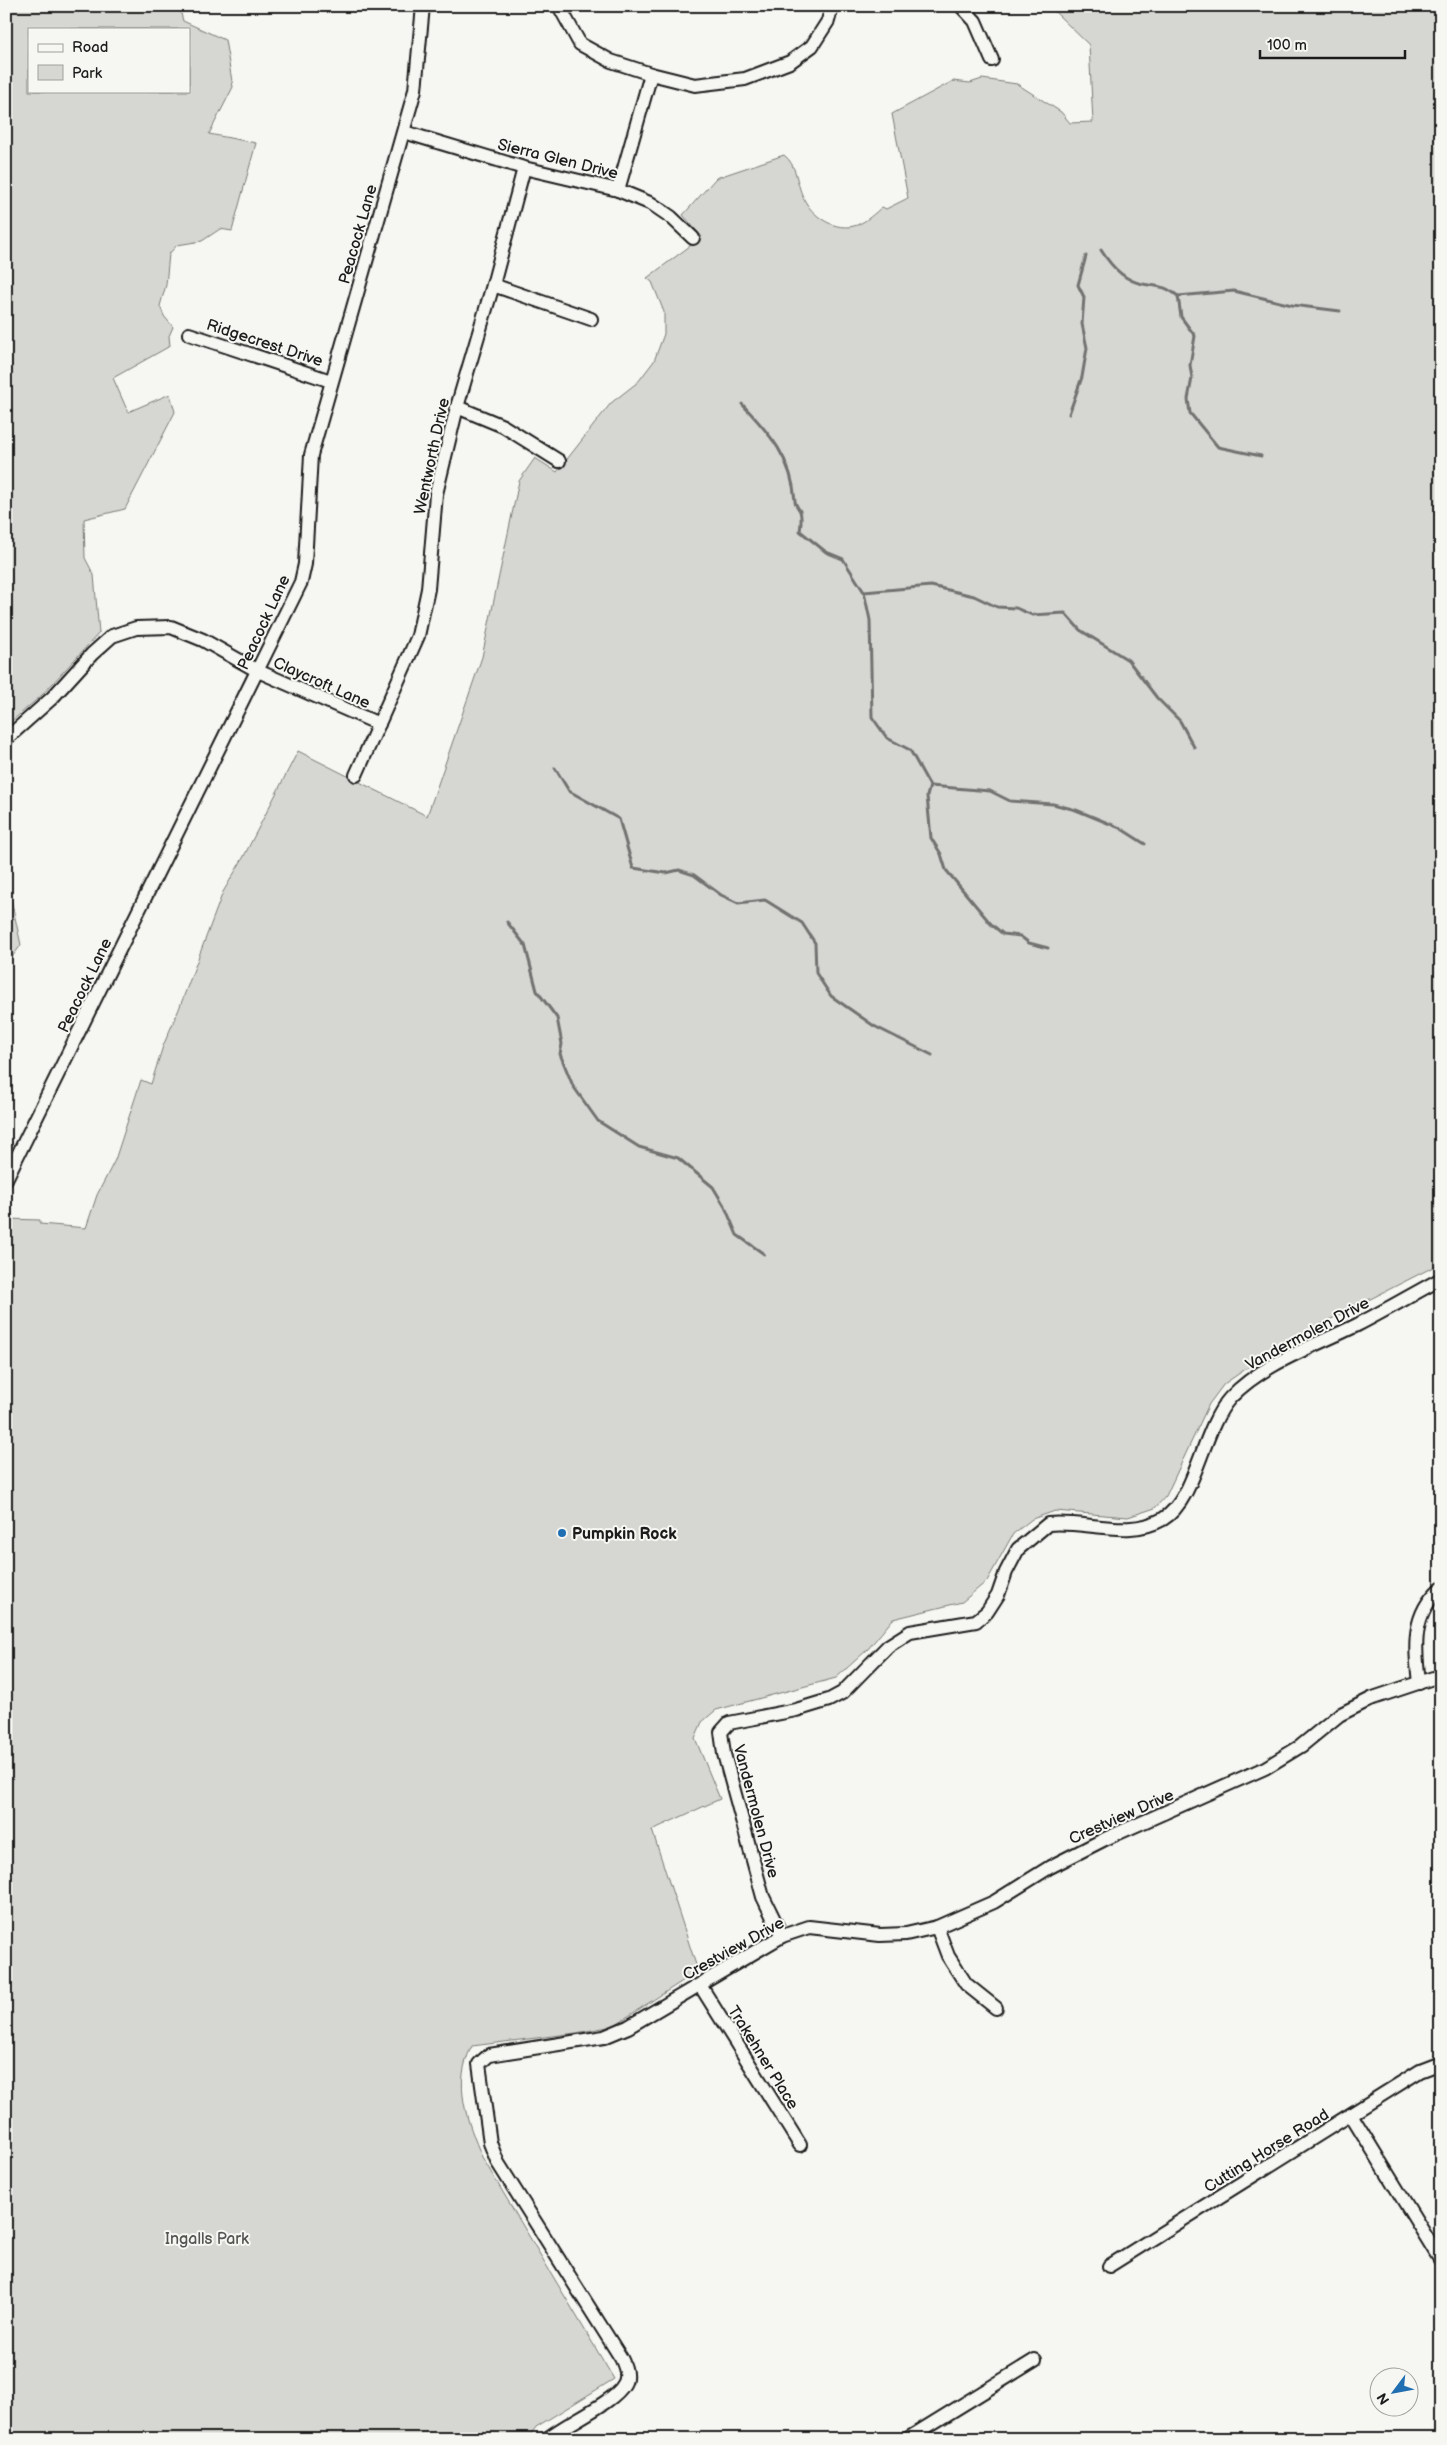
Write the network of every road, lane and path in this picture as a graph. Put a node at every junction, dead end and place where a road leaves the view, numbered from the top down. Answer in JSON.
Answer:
{"nodes":[{"id":1,"x":423,"y":6,"type":"edge"},
{"id":2,"x":559,"y":6,"type":"edge"},
{"id":3,"x":832,"y":6,"type":"edge"},
{"id":4,"x":961,"y":6,"type":"edge"},
{"id":5,"x":992,"y":60,"type":"dead end"},
{"id":6,"x":651,"y":74,"type":"junction"},
{"id":7,"x":404,"y":132,"type":"junction"},
{"id":8,"x":524,"y":168,"type":"junction"},
{"id":9,"x":618,"y":190,"type":"junction"},
{"id":10,"x":693,"y":238,"type":"dead end"},
{"id":11,"x":494,"y":285,"type":"junction"},
{"id":12,"x":591,"y":319,"type":"dead end"},
{"id":13,"x":189,"y":334,"type":"dead end"},
{"id":14,"x":331,"y":381,"type":"junction"},
{"id":15,"x":457,"y":407,"type":"junction"},
{"id":16,"x":559,"y":461,"type":"dead end"},
{"id":17,"x":258,"y":671,"type":"junction"},
{"id":18,"x":379,"y":724,"type":"junction"},
{"id":19,"x":6,"y":739,"type":"edge"},
{"id":20,"x":356,"y":775,"type":"dead end"},
{"id":21,"x":6,"y":1179,"type":"edge"},
{"id":22,"x":1441,"y":1279,"type":"edge"},
{"id":23,"x":1441,"y":1588,"type":"edge"},
{"id":24,"x":1441,"y":1678,"type":"edge"},
{"id":25,"x":1419,"y":1683,"type":"junction"},
{"id":26,"x":937,"y":1928,"type":"junction"},
{"id":27,"x":782,"y":1936,"type":"junction"},
{"id":28,"x":700,"y":1985,"type":"junction"},
{"id":29,"x":996,"y":2008,"type":"dead end"},
{"id":30,"x":1441,"y":2063,"type":"edge"},
{"id":31,"x":1352,"y":2116,"type":"junction"},
{"id":32,"x":800,"y":2145,"type":"dead end"},
{"id":33,"x":1435,"y":2240,"type":"edge"},
{"id":34,"x":1441,"y":2261,"type":"edge"},
{"id":35,"x":1108,"y":2266,"type":"dead end"},
{"id":36,"x":1035,"y":2360,"type":"dead end"},
{"id":37,"x":547,"y":2439,"type":"edge"},
{"id":38,"x":907,"y":2439,"type":"edge"}],
"edges":[{"from":1,"to":7,"type":"street","name":"Peacock Lane"},
{"from":2,"to":6,"type":"street"},
{"from":3,"to":6,"type":"street"},
{"from":4,"to":5,"type":"street"},
{"from":6,"to":9,"type":"street"},
{"from":7,"to":8,"type":"street","name":"Sierra Glen Drive"},
{"from":7,"to":14,"type":"street","name":"Peacock Lane"},
{"from":8,"to":9,"type":"street","name":"Sierra Glen Drive"},
{"from":8,"to":11,"type":"street","name":"Wentworth Drive"},
{"from":9,"to":10,"type":"street","name":"Sierra Glen Drive"},
{"from":11,"to":12,"type":"street"},
{"from":11,"to":15,"type":"street","name":"Wentworth Drive"},
{"from":13,"to":14,"type":"street","name":"Ridgecrest Drive"},
{"from":14,"to":17,"type":"street","name":"Peacock Lane"},
{"from":15,"to":16,"type":"street"},
{"from":15,"to":18,"type":"street","name":"Wentworth Drive"},
{"from":17,"to":18,"type":"street","name":"Claycroft Lane"},
{"from":17,"to":19,"type":"street","name":"Claycroft Lane"},
{"from":17,"to":21,"type":"street","name":"Peacock Lane"},
{"from":18,"to":20,"type":"street","name":"Wentworth Drive"},
{"from":22,"to":27,"type":"street","name":"Vandermolen Drive"},
{"from":23,"to":25,"type":"street"},
{"from":24,"to":25,"type":"street","name":"Crestview Drive"},
{"from":25,"to":26,"type":"street","name":"Crestview Drive"},
{"from":26,"to":27,"type":"street","name":"Crestview Drive"},
{"from":26,"to":29,"type":"street"},
{"from":27,"to":28,"type":"street","name":"Crestview Drive"},
{"from":28,"to":32,"type":"street","name":"Trakehner Place"},
{"from":28,"to":37,"type":"street","name":"Crestview Drive"},
{"from":30,"to":31,"type":"street","name":"Cutting Horse Road"},
{"from":31,"to":33,"type":"street"},
{"from":31,"to":35,"type":"street","name":"Cutting Horse Road"},
{"from":33,"to":34,"type":"street"},
{"from":36,"to":38,"type":"street"}]}
